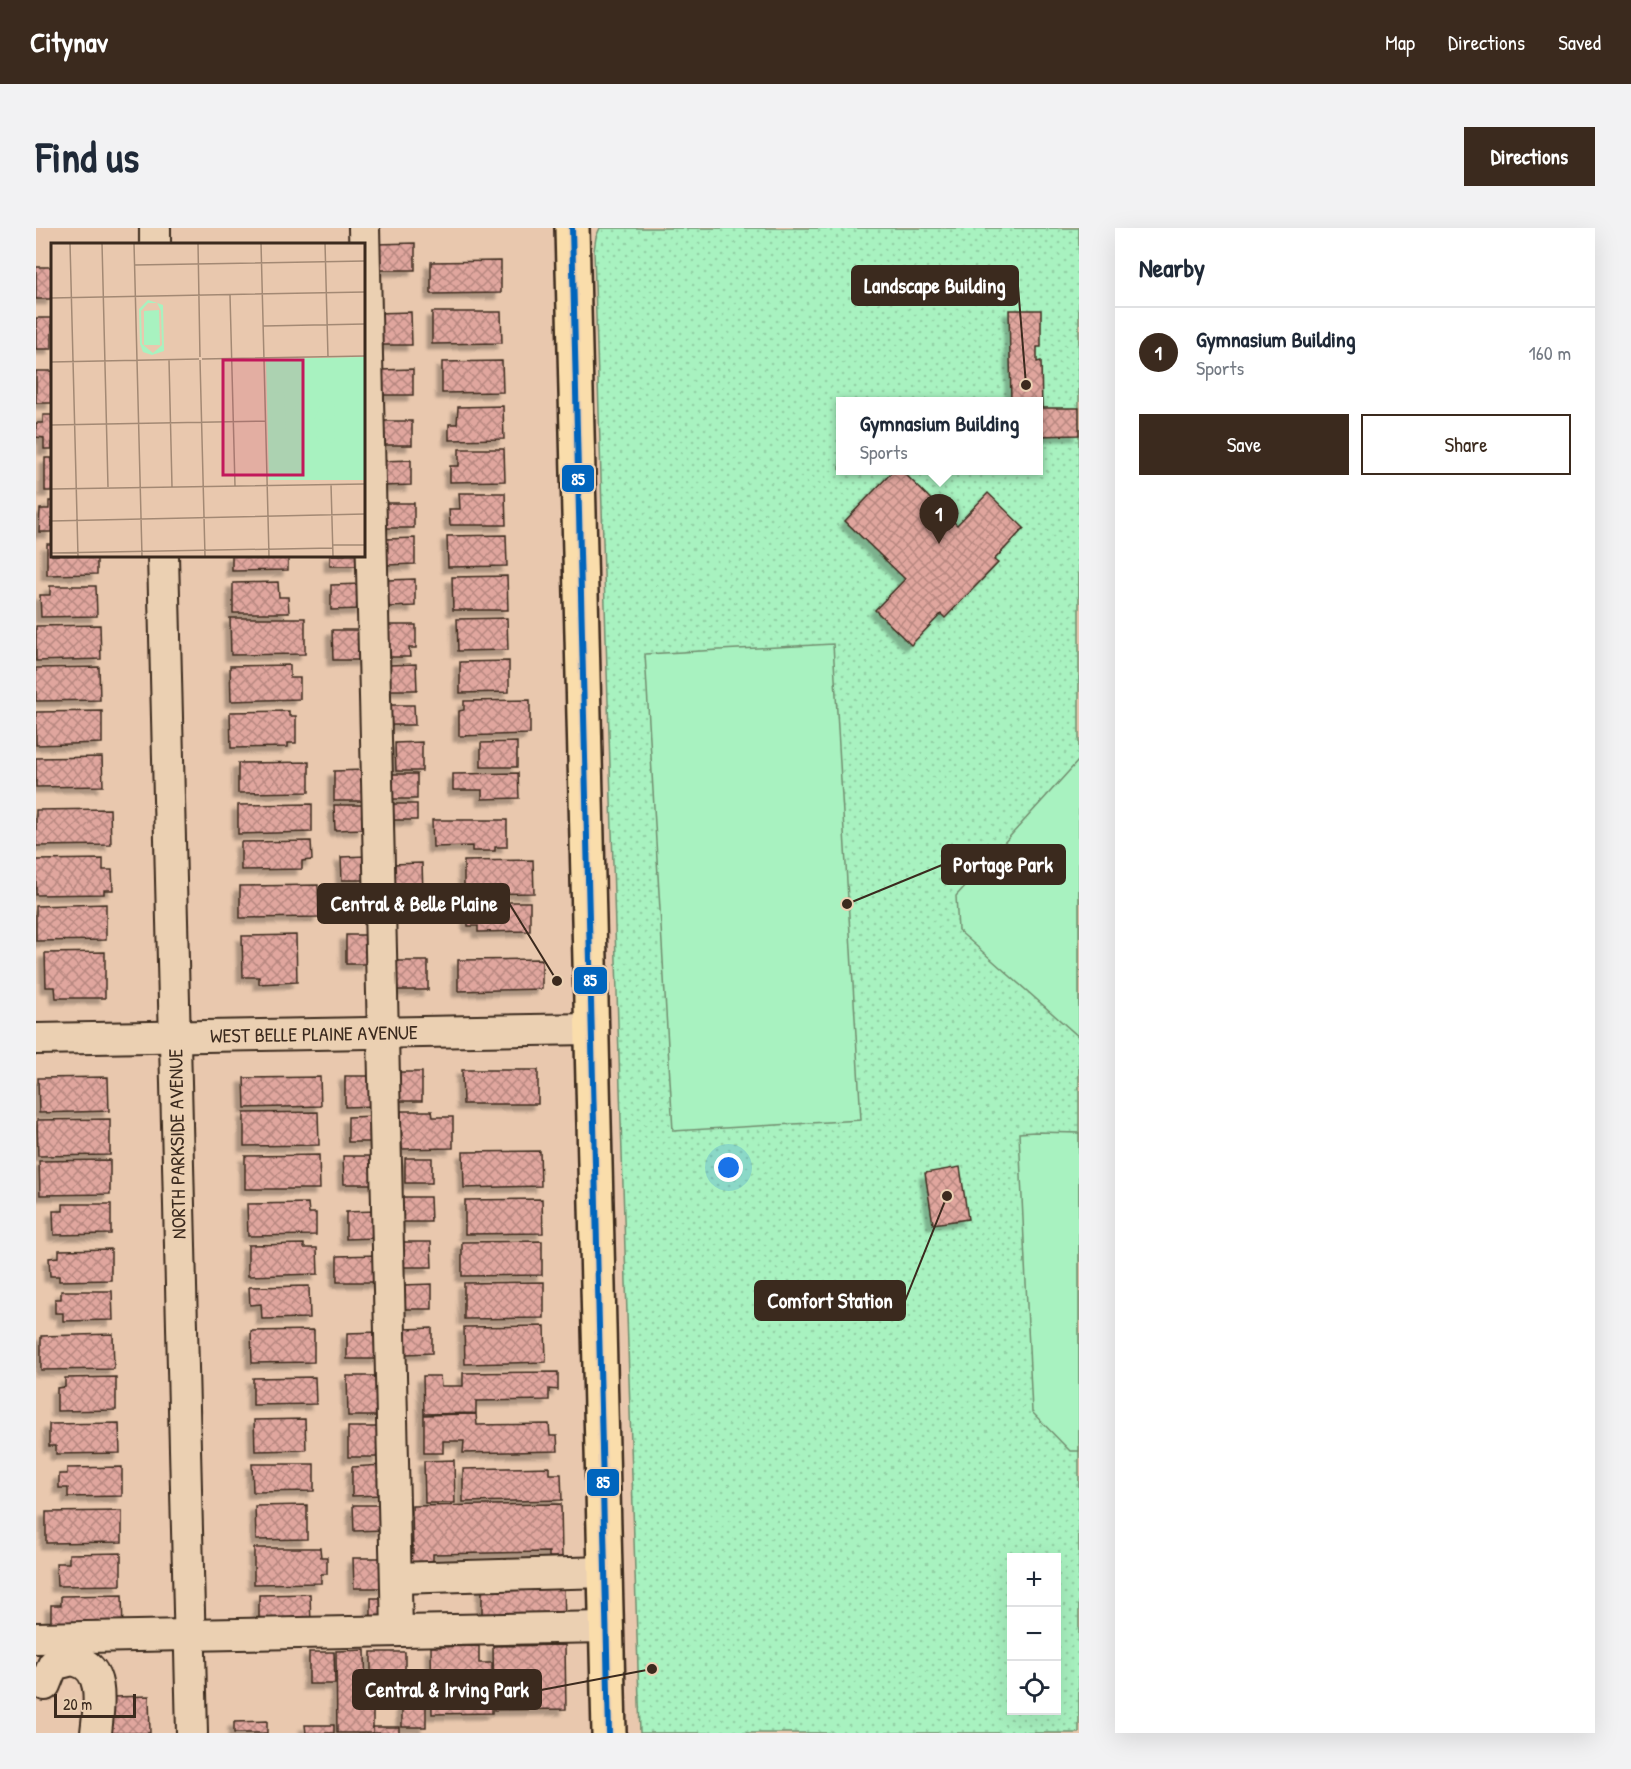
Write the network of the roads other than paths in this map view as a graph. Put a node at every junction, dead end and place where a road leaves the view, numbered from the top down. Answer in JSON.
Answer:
{"nodes":[{"id":1,"x":364,"y":228,"type":"edge"},
{"id":2,"x":572,"y":228,"type":"edge"},
{"id":3,"x":163,"y":556,"type":"edge"},
{"id":4,"x":591,"y":1029,"type":"junction"},
{"id":5,"x":383,"y":1033,"type":"junction"},
{"id":6,"x":174,"y":1037,"type":"junction"},
{"id":7,"x":36,"y":1039,"type":"edge"},
{"id":8,"x":605,"y":1572,"type":"junction"},
{"id":9,"x":396,"y":1578,"type":"junction"},
{"id":10,"x":606,"y":1627,"type":"junction"},
{"id":11,"x":397,"y":1631,"type":"junction"},
{"id":12,"x":189,"y":1635,"type":"junction"},
{"id":13,"x":36,"y":1638,"type":"edge"},
{"id":14,"x":45,"y":1685,"type":"dead end"},
{"id":15,"x":96,"y":1733,"type":"edge"},
{"id":16,"x":192,"y":1733,"type":"edge"},
{"id":17,"x":609,"y":1733,"type":"edge"}],
"edges":[{"from":1,"to":5,"type":"street"},
{"from":2,"to":4,"type":"main road"},
{"from":3,"to":6,"type":"street","name":"NORTH PARKSIDE AVENUE"},
{"from":4,"to":5,"type":"street","name":"WEST BELLE PLAINE AVENUE"},
{"from":4,"to":8,"type":"main road"},
{"from":5,"to":6,"type":"street","name":"WEST BELLE PLAINE AVENUE"},
{"from":5,"to":9,"type":"street"},
{"from":6,"to":7,"type":"street","name":"WEST BELLE PLAINE AVENUE"},
{"from":6,"to":12,"type":"street","name":"NORTH PARKSIDE AVENUE"},
{"from":8,"to":9,"type":"street"},
{"from":8,"to":10,"type":"main road"},
{"from":9,"to":11,"type":"street"},
{"from":10,"to":11,"type":"street"},
{"from":10,"to":17,"type":"main road"},
{"from":11,"to":12,"type":"street"},
{"from":12,"to":13,"type":"street"},
{"from":12,"to":16,"type":"street","name":"NORTH PARKSIDE AVENUE"},
{"from":14,"to":15,"type":"street"}]}
